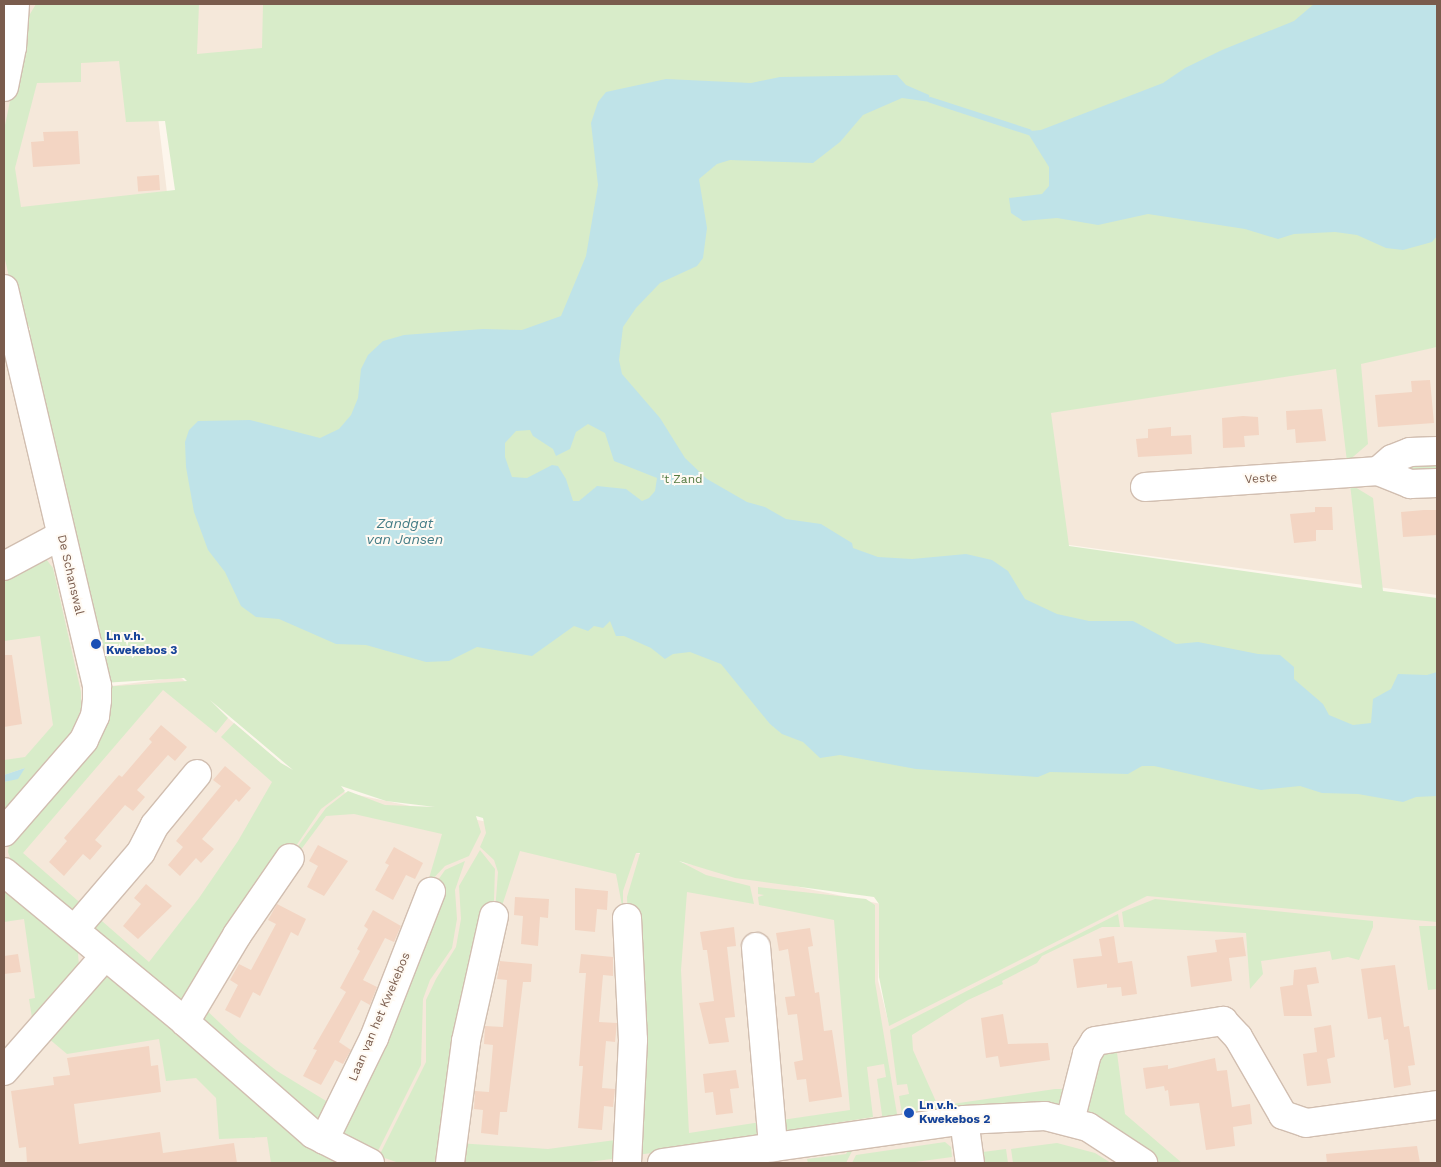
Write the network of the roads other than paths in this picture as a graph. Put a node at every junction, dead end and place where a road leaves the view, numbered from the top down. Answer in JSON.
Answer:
{"nodes":[{"id":1,"x":14,"y":4,"type":"edge"},
{"id":2,"x":4,"y":87,"type":"edge"},
{"id":3,"x":4,"y":289,"type":"edge"},
{"id":4,"x":1437,"y":451,"type":"edge"},
{"id":5,"x":1378,"y":471,"type":"junction"},
{"id":6,"x":1437,"y":483,"type":"edge"},
{"id":7,"x":1145,"y":487,"type":"dead end"},
{"id":8,"x":60,"y":536,"type":"junction"},
{"id":9,"x":4,"y":566,"type":"edge"},
{"id":10,"x":197,"y":774,"type":"dead end"},
{"id":11,"x":4,"y":832,"type":"edge"},
{"id":12,"x":290,"y":858,"type":"dead end"},
{"id":13,"x":4,"y":872,"type":"edge"},
{"id":14,"x":431,"y":892,"type":"dead end"},
{"id":15,"x":494,"y":916,"type":"dead end"},
{"id":16,"x":627,"y":918,"type":"dead end"},
{"id":17,"x":75,"y":930,"type":"junction"},
{"id":18,"x":756,"y":947,"type":"dead end"},
{"id":19,"x":105,"y":956,"type":"junction"},
{"id":20,"x":185,"y":1022,"type":"junction"},
{"id":21,"x":4,"y":1072,"type":"edge"},
{"id":22,"x":1437,"y":1105,"type":"edge"},
{"id":23,"x":964,"y":1120,"type":"junction"},
{"id":24,"x":1070,"y":1121,"type":"junction"},
{"id":25,"x":324,"y":1140,"type":"junction"},
{"id":26,"x":773,"y":1147,"type":"junction"},
{"id":27,"x":370,"y":1163,"type":"edge"},
{"id":28,"x":450,"y":1163,"type":"edge"},
{"id":29,"x":627,"y":1163,"type":"edge"},
{"id":30,"x":662,"y":1163,"type":"edge"},
{"id":31,"x":970,"y":1163,"type":"edge"},
{"id":32,"x":1143,"y":1163,"type":"edge"}],
"edges":[{"from":1,"to":2,"type":"street"},
{"from":3,"to":8,"type":"street","name":"De Schanswal"},
{"from":4,"to":5,"type":"street"},
{"from":5,"to":6,"type":"street","name":"Veste"},
{"from":5,"to":7,"type":"street","name":"Veste"},
{"from":8,"to":9,"type":"street"},
{"from":8,"to":11,"type":"street","name":"De Schanswal"},
{"from":10,"to":17,"type":"street"},
{"from":12,"to":20,"type":"street"},
{"from":13,"to":17,"type":"street"},
{"from":14,"to":25,"type":"street","name":"Laan van het Kwekebos"},
{"from":15,"to":28,"type":"street"},
{"from":16,"to":29,"type":"street"},
{"from":17,"to":19,"type":"street"},
{"from":18,"to":26,"type":"street"},
{"from":19,"to":20,"type":"street"},
{"from":19,"to":21,"type":"street"},
{"from":20,"to":25,"type":"street"},
{"from":22,"to":24,"type":"street"},
{"from":23,"to":24,"type":"street"},
{"from":23,"to":26,"type":"street"},
{"from":23,"to":31,"type":"street"},
{"from":24,"to":32,"type":"street"},
{"from":25,"to":27,"type":"street"},
{"from":26,"to":30,"type":"street"}]}
